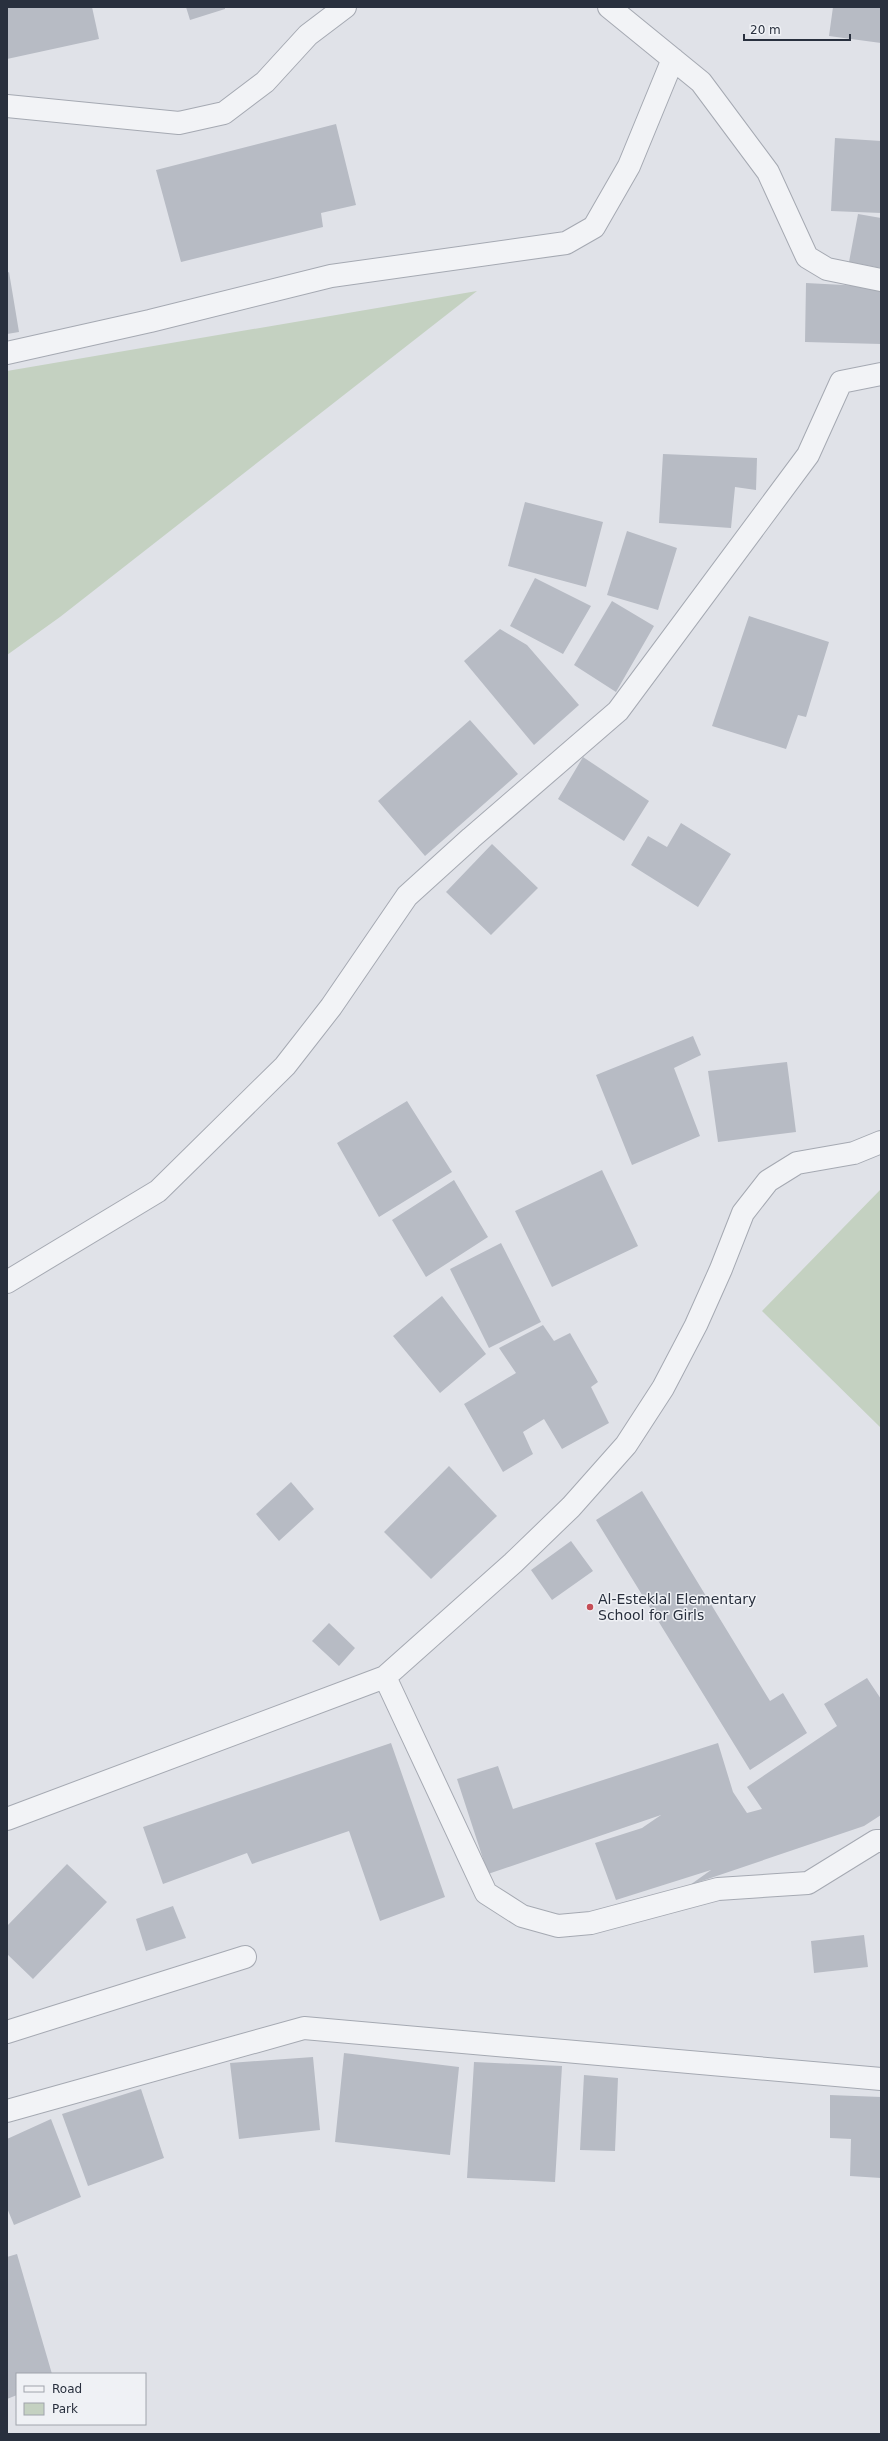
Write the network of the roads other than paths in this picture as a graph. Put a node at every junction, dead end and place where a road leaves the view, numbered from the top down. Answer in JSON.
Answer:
{"nodes":[{"id":1,"x":345,"y":7,"type":"edge"},
{"id":2,"x":609,"y":7,"type":"edge"},
{"id":3,"x":673,"y":59,"type":"junction"},
{"id":4,"x":7,"y":106,"type":"edge"},
{"id":5,"x":881,"y":280,"type":"edge"},
{"id":6,"x":7,"y":353,"type":"edge"},
{"id":7,"x":881,"y":374,"type":"edge"},
{"id":8,"x":881,"y":1142,"type":"edge"},
{"id":9,"x":7,"y":1282,"type":"edge"},
{"id":10,"x":385,"y":1677,"type":"junction"},
{"id":11,"x":7,"y":1820,"type":"edge"},
{"id":12,"x":881,"y":1841,"type":"edge"},
{"id":13,"x":246,"y":1957,"type":"dead end"},
{"id":14,"x":7,"y":2032,"type":"edge"},
{"id":15,"x":881,"y":2078,"type":"edge"},
{"id":16,"x":7,"y":2111,"type":"edge"}],
"edges":[{"from":1,"to":4,"type":"street"},
{"from":2,"to":3,"type":"street"},
{"from":3,"to":5,"type":"street"},
{"from":3,"to":6,"type":"street"},
{"from":7,"to":9,"type":"street"},
{"from":8,"to":10,"type":"street"},
{"from":10,"to":11,"type":"street"},
{"from":10,"to":12,"type":"street"},
{"from":13,"to":14,"type":"street"},
{"from":15,"to":16,"type":"street"}]}
